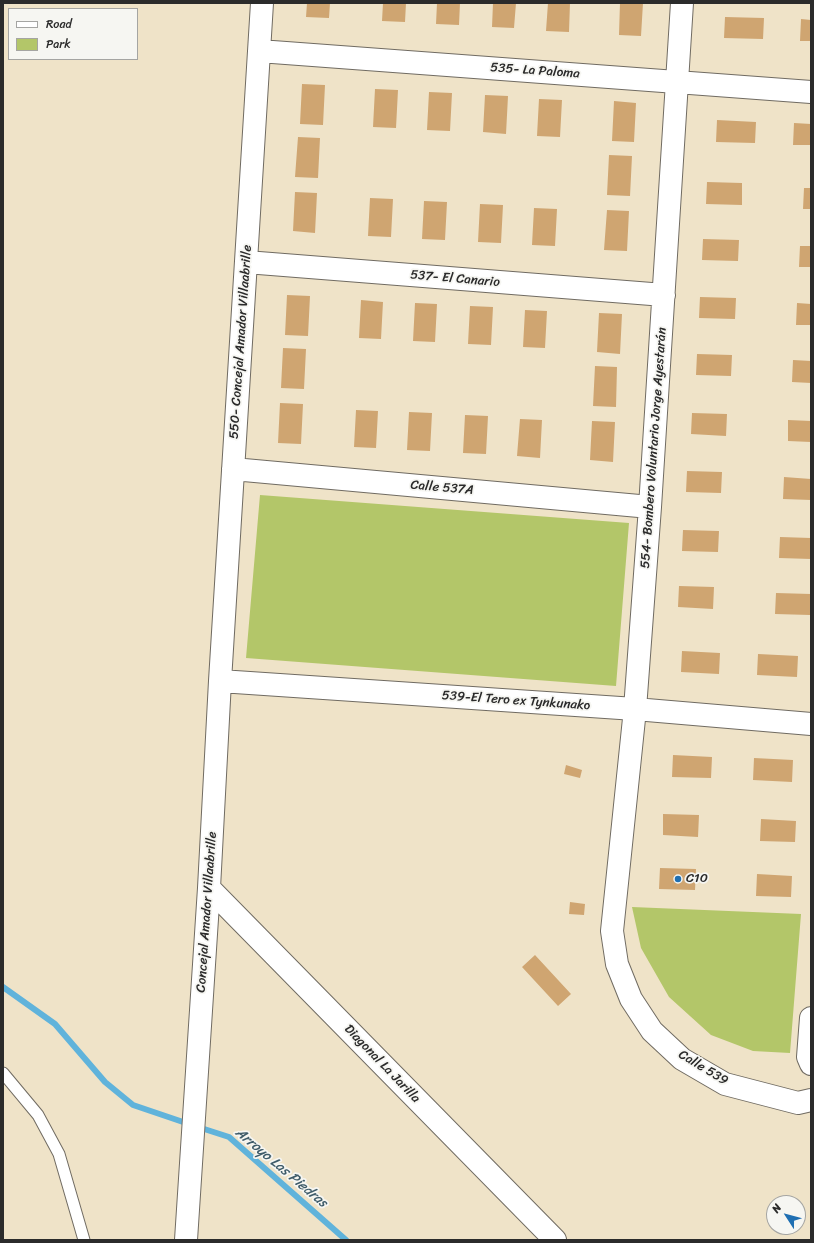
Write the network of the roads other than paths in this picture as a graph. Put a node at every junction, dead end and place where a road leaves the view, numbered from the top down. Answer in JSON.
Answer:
{"nodes":[{"id":1,"x":262,"y":3,"type":"edge"},
{"id":2,"x":682,"y":3,"type":"edge"},
{"id":3,"x":259,"y":51,"type":"junction"},
{"id":4,"x":677,"y":81,"type":"junction"},
{"id":5,"x":811,"y":92,"type":"edge"},
{"id":6,"x":246,"y":262,"type":"junction"},
{"id":7,"x":664,"y":295,"type":"junction"},
{"id":8,"x":233,"y":469,"type":"junction"},
{"id":9,"x":650,"y":507,"type":"junction"},
{"id":10,"x":220,"y":681,"type":"junction"},
{"id":11,"x":635,"y":709,"type":"junction"},
{"id":12,"x":811,"y":724,"type":"edge"},
{"id":13,"x":209,"y":888,"type":"junction"},
{"id":14,"x":616,"y":892,"type":"joint"},
{"id":15,"x":811,"y":1018,"type":"edge"},
{"id":16,"x":811,"y":1064,"type":"edge"},
{"id":17,"x":3,"y":1073,"type":"edge"},
{"id":18,"x":811,"y":1100,"type":"edge"},
{"id":19,"x":84,"y":1240,"type":"edge"},
{"id":20,"x":186,"y":1240,"type":"edge"},
{"id":21,"x":555,"y":1240,"type":"edge"}],
"edges":[{"from":1,"to":3,"type":"street","name":"550- Concejal Amador Villaabrille"},
{"from":2,"to":4,"type":"street","name":"554- Bombero Voluntario Jorge Ayestarán"},
{"from":3,"to":4,"type":"street","name":"535- La Paloma"},
{"from":3,"to":6,"type":"street","name":"550- Concejal Amador Villaabrille"},
{"from":4,"to":5,"type":"street","name":"535- La Paloma"},
{"from":4,"to":7,"type":"street","name":"554- Bombero Voluntario Jorge Ayestarán"},
{"from":6,"to":7,"type":"street","name":"537- El Canario"},
{"from":6,"to":8,"type":"street","name":"550- Concejal Amador Villaabrille"},
{"from":7,"to":9,"type":"street","name":"554- Bombero Voluntario Jorge Ayestarán"},
{"from":8,"to":9,"type":"street","name":"Calle 537A"},
{"from":8,"to":10,"type":"street","name":"550- Concejal Amador Villaabrille"},
{"from":9,"to":11,"type":"street","name":"554- Bombero Voluntario Jorge Ayestarán"},
{"from":10,"to":11,"type":"street","name":"539-El Tero ex Tynkunako"},
{"from":10,"to":13,"type":"street","name":"Concejal Amador Villaabrille"},
{"from":11,"to":12,"type":"street","name":"539-El Tero ex Tynkunako"},
{"from":11,"to":14,"type":"street","name":"554- Bombero Voluntario Jorge Ayestarán"},
{"from":13,"to":20,"type":"street","name":"Concejal Amador Villaabrille"},
{"from":13,"to":21,"type":"street","name":"Diagonal La Jarilla"},
{"from":14,"to":18,"type":"street","name":"Calle 539"},
{"from":15,"to":16,"type":"street"},
{"from":17,"to":19,"type":"lane"}]}
